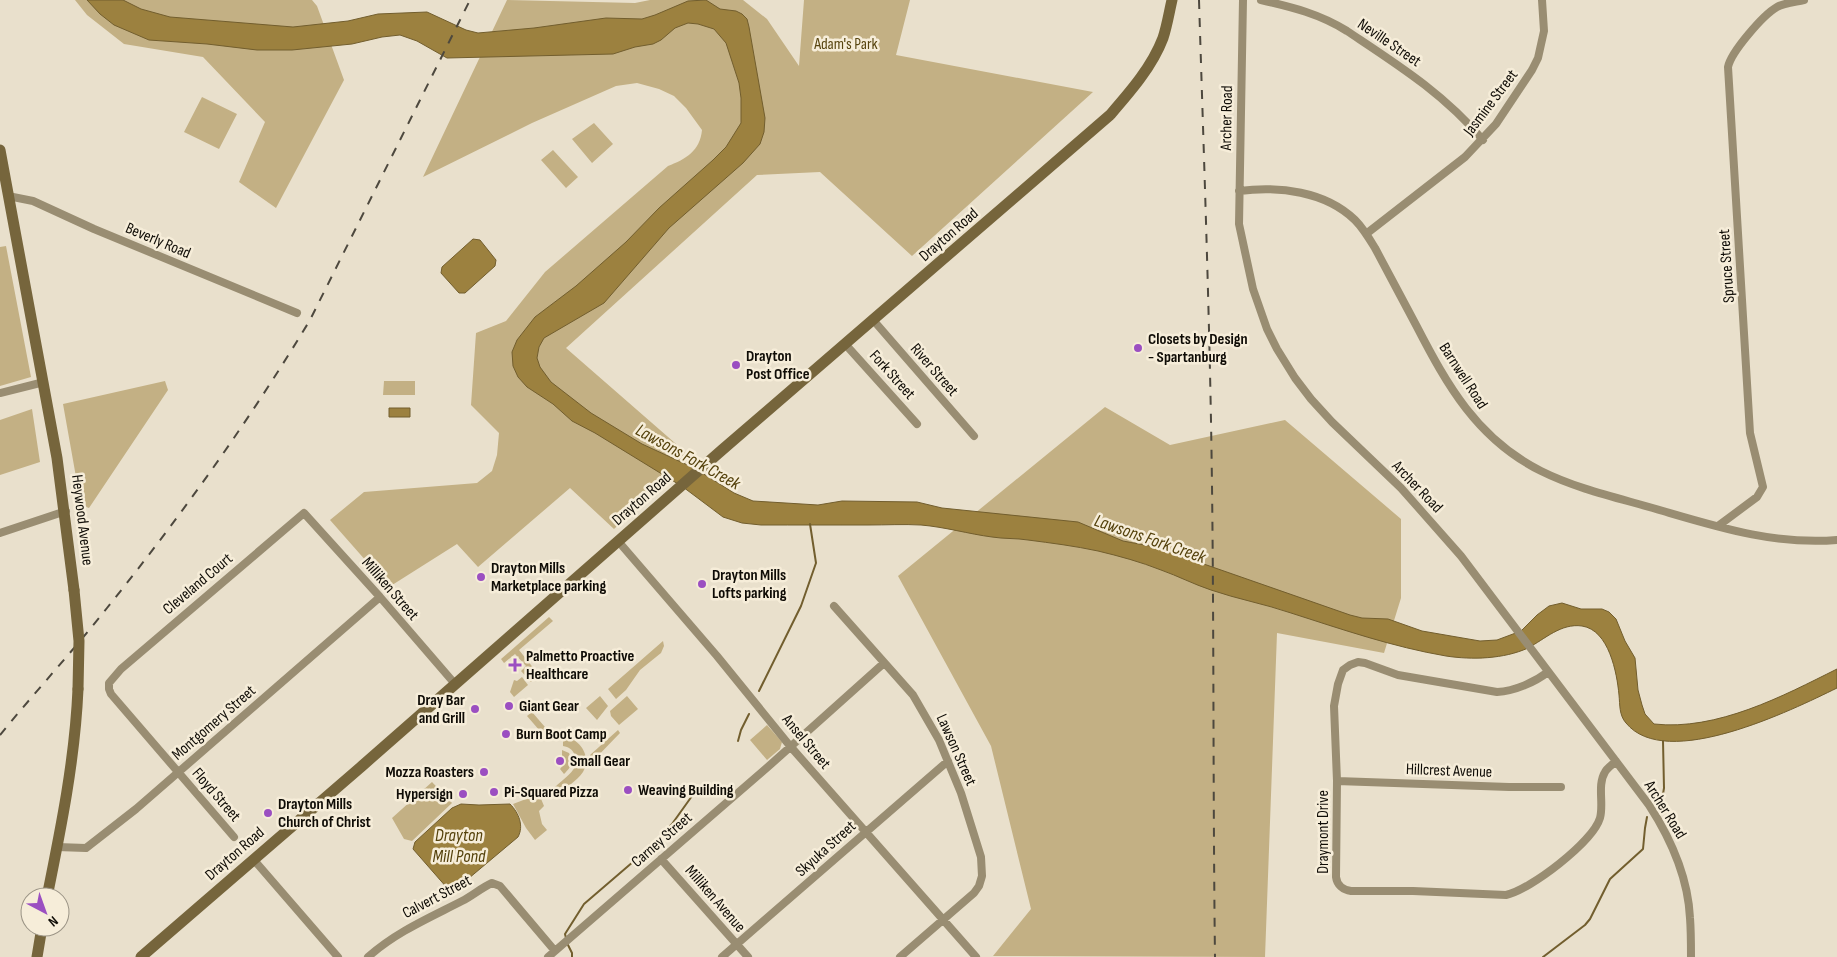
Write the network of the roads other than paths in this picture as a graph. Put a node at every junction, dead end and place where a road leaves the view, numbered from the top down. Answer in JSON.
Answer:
{"nodes":[{"id":1,"x":1172,"y":0,"type":"edge"},
{"id":2,"x":1243,"y":0,"type":"edge"},
{"id":3,"x":1261,"y":0,"type":"edge"},
{"id":4,"x":1542,"y":0,"type":"edge"},
{"id":5,"x":1804,"y":0,"type":"edge"},
{"id":6,"x":1777,"y":4,"type":"edge"},
{"id":7,"x":1483,"y":140,"type":"junction"},
{"id":8,"x":0,"y":150,"type":"edge"},
{"id":9,"x":1239,"y":191,"type":"junction"},
{"id":10,"x":8,"y":196,"type":"junction"},
{"id":11,"x":1366,"y":234,"type":"junction"},
{"id":12,"x":297,"y":313,"type":"dead end"},
{"id":13,"x":874,"y":321,"type":"junction"},
{"id":14,"x":846,"y":345,"type":"junction"},
{"id":15,"x":44,"y":382,"type":"junction"},
{"id":16,"x":0,"y":393,"type":"edge"},
{"id":17,"x":917,"y":424,"type":"dead end"},
{"id":18,"x":974,"y":436,"type":"dead end"},
{"id":19,"x":66,"y":511,"type":"junction"},
{"id":20,"x":304,"y":513,"type":"joint"},
{"id":21,"x":1718,"y":526,"type":"junction"},
{"id":22,"x":0,"y":533,"type":"edge"},
{"id":23,"x":1837,"y":540,"type":"edge"},
{"id":24,"x":618,"y":541,"type":"junction"},
{"id":25,"x":380,"y":597,"type":"junction"},
{"id":26,"x":834,"y":606,"type":"dead end"},
{"id":27,"x":884,"y":663,"type":"junction"},
{"id":28,"x":1548,"y":672,"type":"junction"},
{"id":29,"x":112,"y":678,"type":"joint"},
{"id":30,"x":454,"y":684,"type":"junction"},
{"id":31,"x":790,"y":746,"type":"junction"},
{"id":32,"x":948,"y":760,"type":"junction"},
{"id":33,"x":1616,"y":761,"type":"junction"},
{"id":34,"x":178,"y":772,"type":"junction"},
{"id":35,"x":1337,"y":781,"type":"junction"},
{"id":36,"x":1561,"y":787,"type":"dead end"},
{"id":37,"x":866,"y":832,"type":"junction"},
{"id":38,"x":234,"y":837,"type":"dead end"},
{"id":39,"x":57,"y":847,"type":"junction"},
{"id":40,"x":661,"y":859,"type":"junction"},
{"id":41,"x":254,"y":860,"type":"junction"},
{"id":42,"x":49,"y":887,"type":"edge"},
{"id":43,"x":943,"y":919,"type":"junction"},
{"id":44,"x":41,"y":937,"type":"edge"},
{"id":45,"x":736,"y":944,"type":"junction"},
{"id":46,"x":558,"y":948,"type":"junction"},
{"id":47,"x":38,"y":956,"type":"edge"},
{"id":48,"x":142,"y":957,"type":"edge"},
{"id":49,"x":338,"y":957,"type":"edge"},
{"id":50,"x":368,"y":957,"type":"edge"},
{"id":51,"x":548,"y":957,"type":"edge"},
{"id":52,"x":722,"y":957,"type":"edge"},
{"id":53,"x":748,"y":957,"type":"edge"},
{"id":54,"x":900,"y":957,"type":"edge"},
{"id":55,"x":976,"y":957,"type":"edge"},
{"id":56,"x":1691,"y":957,"type":"edge"}],
"edges":[{"from":1,"to":13,"type":"main road","name":"Drayton Road"},
{"from":2,"to":9,"type":"street","name":"Archer Road"},
{"from":3,"to":7,"type":"street","name":"Neville Street"},
{"from":4,"to":7,"type":"street","name":"Jasmine Street"},
{"from":5,"to":6,"type":"street"},
{"from":6,"to":21,"type":"street","name":"Spruce Street"},
{"from":7,"to":11,"type":"street","name":"Jasmine Street"},
{"from":8,"to":10,"type":"main road","name":"Heywood Avenue"},
{"from":9,"to":11,"type":"street","name":"Barnwell Road"},
{"from":9,"to":28,"type":"street","name":"Archer Road"},
{"from":10,"to":12,"type":"street","name":"Beverly Road"},
{"from":10,"to":15,"type":"main road","name":"Heywood Avenue"},
{"from":11,"to":21,"type":"street","name":"Barnwell Road"},
{"from":13,"to":14,"type":"main road","name":"Drayton Road"},
{"from":13,"to":18,"type":"street","name":"River Street"},
{"from":14,"to":17,"type":"street","name":"Fork Street"},
{"from":14,"to":24,"type":"main road","name":"Drayton Road"},
{"from":15,"to":16,"type":"street"},
{"from":15,"to":19,"type":"main road","name":"Heywood Avenue"},
{"from":19,"to":22,"type":"street"},
{"from":19,"to":39,"type":"main road","name":"Heywood Avenue","bridge":true},
{"from":20,"to":25,"type":"street","name":"Milliken Street"},
{"from":20,"to":29,"type":"street","name":"Cleveland Court"},
{"from":21,"to":23,"type":"street","name":"Barnwell Road"},
{"from":24,"to":30,"type":"main road","name":"Drayton Road"},
{"from":24,"to":31,"type":"street","name":"Ansel Street"},
{"from":25,"to":30,"type":"street","name":"Milliken Street"},
{"from":25,"to":34,"type":"street","name":"Montgomery Street"},
{"from":26,"to":27,"type":"street","name":"Lawson Street"},
{"from":27,"to":31,"type":"street","name":"Carney Street"},
{"from":27,"to":32,"type":"street","name":"Lawson Street"},
{"from":28,"to":33,"type":"street","name":"Archer Road"},
{"from":28,"to":35,"type":"street","name":"Draymont Drive"},
{"from":29,"to":34,"type":"street","name":"Floyd Street"},
{"from":30,"to":41,"type":"main road","name":"Drayton Road"},
{"from":31,"to":37,"type":"street","name":"Ansel Street"},
{"from":31,"to":40,"type":"street","name":"Carney Street"},
{"from":32,"to":37,"type":"street","name":"Skyuka Street"},
{"from":32,"to":43,"type":"street","name":"Lawson Street"},
{"from":33,"to":35,"type":"street","name":"Draymont Drive"},
{"from":33,"to":56,"type":"street","name":"Archer Road"},
{"from":34,"to":38,"type":"street","name":"Floyd Street"},
{"from":34,"to":39,"type":"street","name":"Montgomery Street"},
{"from":35,"to":36,"type":"street","name":"Hillcrest Avenue"},
{"from":37,"to":43,"type":"street","name":"Ansel Street"},
{"from":37,"to":45,"type":"street","name":"Skyuka Street"},
{"from":39,"to":42,"type":"main road","name":"Heywood Avenue"},
{"from":40,"to":45,"type":"street","name":"Milliken Avenue"},
{"from":40,"to":46,"type":"street","name":"Carney Street"},
{"from":41,"to":48,"type":"main road","name":"Drayton Road"},
{"from":41,"to":49,"type":"street"},
{"from":43,"to":54,"type":"street","name":"Lawson Street"},
{"from":43,"to":55,"type":"street","name":"Ansel Street"},
{"from":44,"to":47,"type":"main road"},
{"from":45,"to":52,"type":"street","name":"Skyuka Street"},
{"from":45,"to":53,"type":"street","name":"Milliken Avenue"},
{"from":46,"to":50,"type":"street","name":"Calvert Street"},
{"from":46,"to":51,"type":"street","name":"Carney Street"}]}
